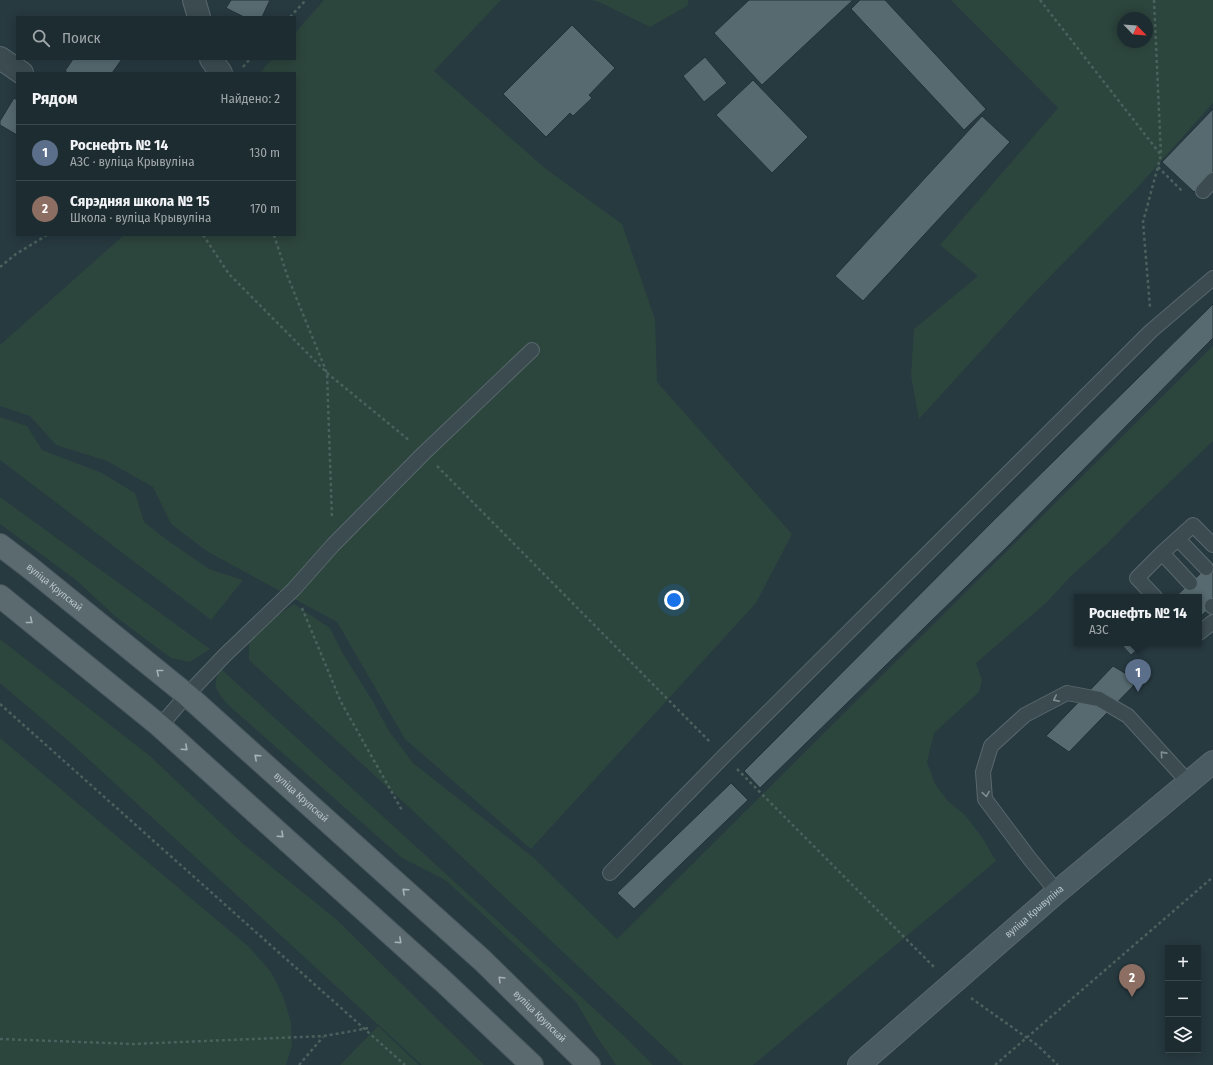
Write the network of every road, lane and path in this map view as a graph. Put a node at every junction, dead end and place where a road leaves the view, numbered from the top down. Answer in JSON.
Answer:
{"nodes":[{"id":1,"x":194,"y":0,"type":"edge"},
{"id":2,"x":306,"y":0,"type":"edge"},
{"id":3,"x":1040,"y":0,"type":"edge"},
{"id":4,"x":1154,"y":0,"type":"edge"},
{"id":5,"x":199,"y":16,"type":"edge"},
{"id":6,"x":291,"y":16,"type":"edge"},
{"id":7,"x":0,"y":58,"type":"edge"},
{"id":8,"x":212,"y":60,"type":"edge"},
{"id":9,"x":21,"y":72,"type":"edge"},
{"id":10,"x":220,"y":72,"type":"edge"},
{"id":11,"x":1161,"y":155,"type":"junction"},
{"id":12,"x":1158,"y":167,"type":"junction"},
{"id":13,"x":1213,"y":180,"type":"edge"},
{"id":14,"x":1203,"y":191,"type":"joint"},
{"id":15,"x":45,"y":236,"type":"edge"},
{"id":16,"x":204,"y":236,"type":"edge"},
{"id":17,"x":274,"y":236,"type":"edge"},
{"id":18,"x":0,"y":267,"type":"edge"},
{"id":19,"x":1213,"y":278,"type":"edge"},
{"id":20,"x":1151,"y":331,"type":"junction"},
{"id":21,"x":532,"y":350,"type":"dead end"},
{"id":22,"x":327,"y":373,"type":"junction"},
{"id":23,"x":424,"y":453,"type":"junction"},
{"id":24,"x":1178,"y":539,"type":"junction"},
{"id":25,"x":0,"y":545,"type":"edge"},
{"id":26,"x":333,"y":545,"type":"junction"},
{"id":27,"x":1213,"y":545,"type":"edge"},
{"id":28,"x":1162,"y":553,"type":"junction"},
{"id":29,"x":1206,"y":568,"type":"dead end"},
{"id":30,"x":1190,"y":583,"type":"dead end"},
{"id":31,"x":294,"y":589,"type":"junction"},
{"id":32,"x":1152,"y":594,"type":"edge"},
{"id":33,"x":0,"y":596,"type":"edge"},
{"id":34,"x":1213,"y":622,"type":"edge"},
{"id":35,"x":1202,"y":631,"type":"edge"},
{"id":36,"x":187,"y":694,"type":"junction"},
{"id":37,"x":0,"y":704,"type":"edge"},
{"id":38,"x":160,"y":726,"type":"junction"},
{"id":39,"x":724,"y":756,"type":"junction"},
{"id":40,"x":1213,"y":762,"type":"edge"},
{"id":41,"x":1189,"y":783,"type":"junction"},
{"id":42,"x":404,"y":812,"type":"dead end"},
{"id":43,"x":610,"y":873,"type":"dead end"},
{"id":44,"x":1213,"y":877,"type":"edge"},
{"id":45,"x":1057,"y":892,"type":"junction"},
{"id":46,"x":951,"y":984,"type":"junction"},
{"id":47,"x":368,"y":1028,"type":"dead end"},
{"id":48,"x":364,"y":1030,"type":"junction"},
{"id":49,"x":324,"y":1036,"type":"junction"},
{"id":50,"x":0,"y":1038,"type":"edge"},
{"id":51,"x":1026,"y":1038,"type":"junction"},
{"id":52,"x":299,"y":1065,"type":"edge"},
{"id":53,"x":405,"y":1065,"type":"edge"},
{"id":54,"x":532,"y":1065,"type":"edge"},
{"id":55,"x":589,"y":1065,"type":"edge"},
{"id":56,"x":859,"y":1065,"type":"edge"},
{"id":57,"x":995,"y":1065,"type":"edge"},
{"id":58,"x":1058,"y":1065,"type":"edge"}],
"edges":[{"from":1,"to":5,"type":"street"},
{"from":2,"to":6,"type":"path"},
{"from":3,"to":11,"type":"path"},
{"from":4,"to":11,"type":"path"},
{"from":7,"to":9,"type":"street"},
{"from":8,"to":10,"type":"street"},
{"from":11,"to":12,"type":"path"},
{"from":12,"to":14,"type":"path"},
{"from":12,"to":20,"type":"path"},
{"from":13,"to":14,"type":"lane"},
{"from":15,"to":18,"type":"path"},
{"from":16,"to":22,"type":"path"},
{"from":17,"to":22,"type":"path"},
{"from":19,"to":20,"type":"lane"},
{"from":20,"to":39,"type":"lane"},
{"from":21,"to":23,"type":"lane"},
{"from":22,"to":23,"type":"path"},
{"from":22,"to":26,"type":"path"},
{"from":23,"to":26,"type":"lane"},
{"from":23,"to":39,"type":"path"},
{"from":24,"to":27,"type":"lane"},
{"from":24,"to":28,"type":"lane"},
{"from":24,"to":29,"type":"lane"},
{"from":36,"to":25,"type":"main road","name":"вуліца Крупскай","one_way":true},
{"from":26,"to":31,"type":"lane"},
{"from":28,"to":30,"type":"lane"},
{"from":28,"to":32,"type":"lane"},
{"from":31,"to":36,"type":"lane"},
{"from":31,"to":42,"type":"path"},
{"from":33,"to":38,"type":"main road","one_way":true},
{"from":34,"to":35,"type":"lane"},
{"from":36,"to":38,"type":"lane"},
{"from":55,"to":36,"type":"main road","name":"вуліца Крупскай","one_way":true},
{"from":37,"to":48,"type":"path"},
{"from":38,"to":54,"type":"main road","one_way":true},
{"from":39,"to":43,"type":"lane"},
{"from":39,"to":46,"type":"path"},
{"from":40,"to":41,"type":"main road","name":"вуліца Крывуліна"},
{"from":41,"to":45,"type":"main road","name":"вуліца Крывуліна"},
{"from":41,"to":45,"type":"lane","one_way":true},
{"from":44,"to":51,"type":"path"},
{"from":45,"to":46,"type":"main road","name":"вуліца Крывуліна"},
{"from":46,"to":51,"type":"path"},
{"from":46,"to":56,"type":"main road","name":"вуліца Крывуліна"},
{"from":47,"to":48,"type":"path"},
{"from":48,"to":49,"type":"path"},
{"from":48,"to":53,"type":"path"},
{"from":49,"to":50,"type":"path"},
{"from":49,"to":52,"type":"path"},
{"from":51,"to":57,"type":"path"},
{"from":51,"to":58,"type":"path"}]}
